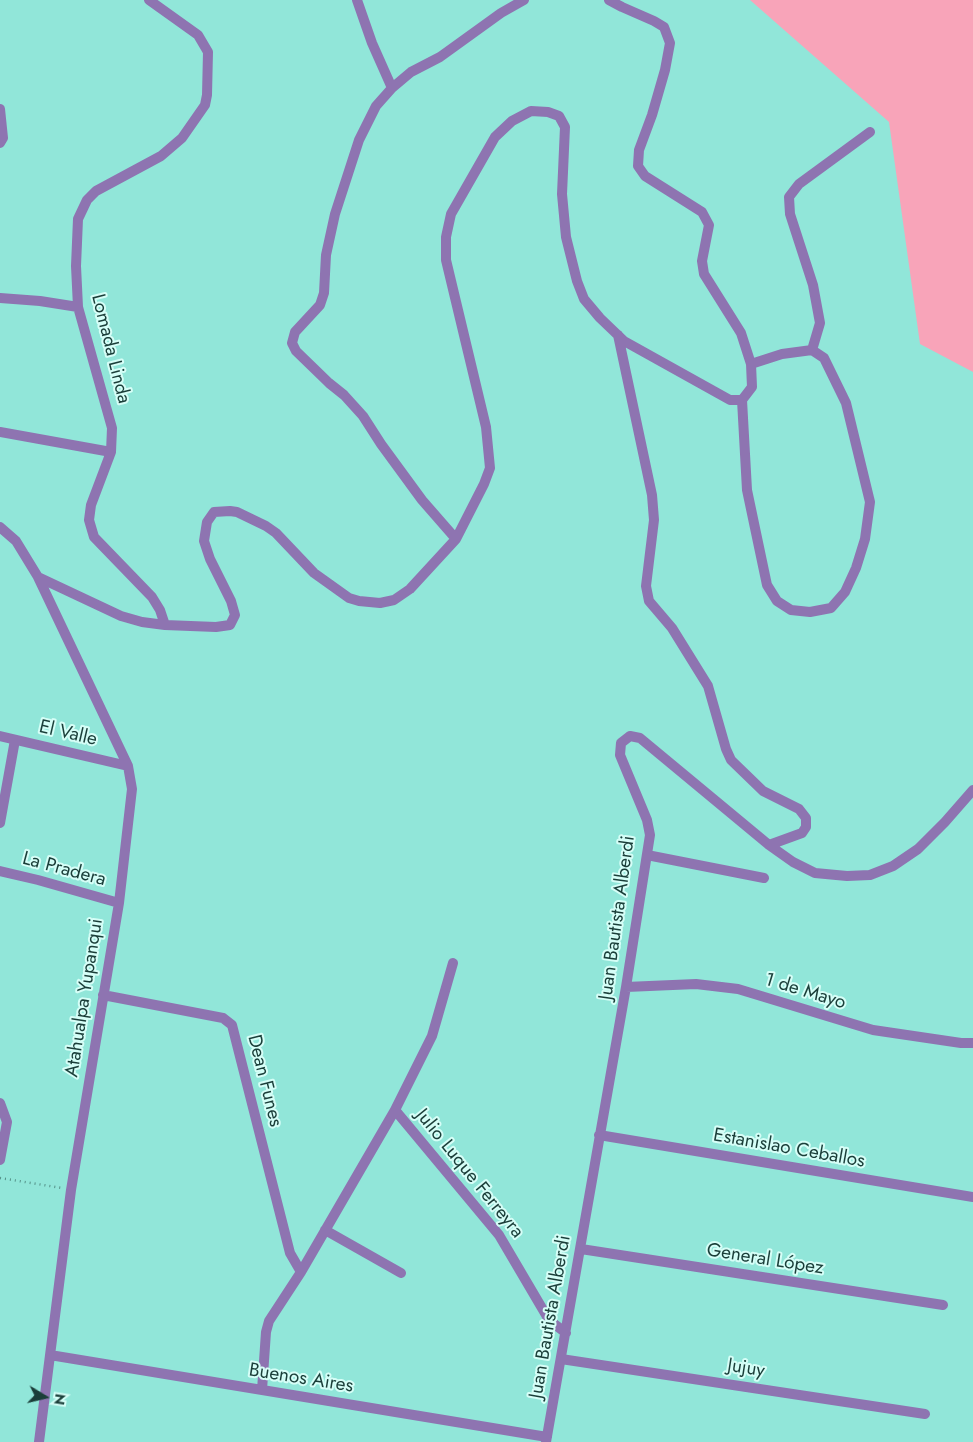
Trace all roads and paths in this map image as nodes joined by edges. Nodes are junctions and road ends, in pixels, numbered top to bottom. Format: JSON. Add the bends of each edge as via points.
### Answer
{"nodes":[{"id":1,"x":149,"y":0,"type":"edge"},
{"id":2,"x":357,"y":0,"type":"edge"},
{"id":3,"x":524,"y":0,"type":"edge"},
{"id":4,"x":609,"y":0,"type":"edge"},
{"id":5,"x":392,"y":88,"type":"junction"},
{"id":6,"x":0,"y":109,"type":"edge"},
{"id":7,"x":870,"y":132,"type":"dead end"},
{"id":8,"x":0,"y":143,"type":"edge"},
{"id":9,"x":0,"y":298,"type":"edge"},
{"id":10,"x":78,"y":307,"type":"junction"},
{"id":11,"x":618,"y":335,"type":"junction"},
{"id":12,"x":812,"y":350,"type":"junction"},
{"id":13,"x":751,"y":364,"type":"junction"},
{"id":14,"x":742,"y":400,"type":"junction"},
{"id":15,"x":0,"y":432,"type":"edge"},
{"id":16,"x":111,"y":452,"type":"junction"},
{"id":17,"x":0,"y":526,"type":"edge"},
{"id":18,"x":456,"y":539,"type":"junction"},
{"id":19,"x":38,"y":577,"type":"junction"},
{"id":20,"x":166,"y":625,"type":"junction"},
{"id":21,"x":0,"y":736,"type":"edge"},
{"id":22,"x":15,"y":740,"type":"junction"},
{"id":23,"x":128,"y":766,"type":"junction"},
{"id":24,"x":973,"y":790,"type":"edge"},
{"id":25,"x":0,"y":823,"type":"edge"},
{"id":26,"x":769,"y":845,"type":"junction"},
{"id":27,"x":647,"y":855,"type":"junction"},
{"id":28,"x":0,"y":871,"type":"edge"},
{"id":29,"x":764,"y":878,"type":"dead end"},
{"id":30,"x":118,"y":903,"type":"junction"},
{"id":31,"x":453,"y":963,"type":"dead end"},
{"id":32,"x":626,"y":987,"type":"junction"},
{"id":33,"x":103,"y":994,"type":"junction"},
{"id":34,"x":973,"y":1043,"type":"edge"},
{"id":35,"x":0,"y":1103,"type":"edge"},
{"id":36,"x":395,"y":1110,"type":"junction"},
{"id":37,"x":599,"y":1135,"type":"junction"},
{"id":38,"x":0,"y":1160,"type":"edge"},
{"id":39,"x":0,"y":1178,"type":"edge"},
{"id":40,"x":71,"y":1190,"type":"junction"},
{"id":41,"x":973,"y":1197,"type":"edge"},
{"id":42,"x":325,"y":1230,"type":"junction"},
{"id":43,"x":581,"y":1249,"type":"junction"},
{"id":44,"x":301,"y":1272,"type":"junction"},
{"id":45,"x":401,"y":1273,"type":"dead end"},
{"id":46,"x":943,"y":1305,"type":"dead end"},
{"id":47,"x":566,"y":1333,"type":"junction"},
{"id":48,"x":50,"y":1355,"type":"junction"},
{"id":49,"x":561,"y":1358,"type":"junction"},
{"id":50,"x":262,"y":1390,"type":"junction"},
{"id":51,"x":925,"y":1414,"type":"dead end"},
{"id":52,"x":547,"y":1440,"type":"edge"},
{"id":53,"x":39,"y":1442,"type":"edge"}],
"edges":[{"from":1,"to":10,"type":"street","name":"Lomada Linda","via":[[198,35],[208,52],[205,105],[182,138],[161,156],[96,191],[87,200],[78,219]]},
{"from":2,"to":5,"type":"street"},
{"from":3,"to":5,"type":"street","via":[[440,57],[411,72]]},
{"from":4,"to":13,"type":"street","via":[[664,27],[670,43],[665,70],[639,150],[638,166],[645,176],[702,212],[708,225],[702,261],[704,274],[741,333]]},
{"from":5,"to":18,"type":"street","via":[[376,106],[359,140],[335,214],[320,304],[294,332],[292,343],[296,351],[363,416],[422,500]]},
{"from":6,"to":8,"type":"street","via":[[3,138]]},
{"from":7,"to":12,"type":"street","via":[[800,184],[789,197],[790,214],[814,285],[820,323]]},
{"from":9,"to":10,"type":"street","via":[[40,300]]},
{"from":10,"to":16,"type":"street","name":"Lomada Linda","via":[[112,428]]},
{"from":11,"to":14,"type":"street","via":[[730,400]]},
{"from":11,"to":18,"type":"street","via":[[584,299],[576,281],[566,238],[562,194],[565,127],[559,116],[531,111],[512,121],[495,138],[451,214],[446,238],[446,260],[486,426],[490,468]]},
{"from":11,"to":26,"type":"street","via":[[652,495],[654,520],[646,586],[649,601],[672,628],[708,686],[731,760],[763,791],[799,809],[806,818],[802,833]]},
{"from":12,"to":13,"type":"street","via":[[782,354]]},
{"from":12,"to":14,"type":"street","via":[[824,358],[846,404],[870,502],[865,539],[856,568],[845,592],[831,608],[810,612],[791,610],[777,601],[767,585],[747,490]]},
{"from":13,"to":14,"type":"street","via":[[752,387]]},
{"from":15,"to":16,"type":"street"},
{"from":16,"to":20,"type":"street","name":"Lomada Linda","via":[[91,505],[89,520],[94,536],[152,597]]},
{"from":17,"to":19,"type":"street","name":"Atahualpa Yupanqui","via":[[16,541]]},
{"from":18,"to":20,"type":"street","via":[[410,589],[394,600],[380,603],[359,601],[349,598],[314,573],[266,526],[237,512],[214,512],[207,522],[204,542],[232,601],[235,615],[230,625]]},
{"from":19,"to":20,"type":"street","via":[[121,616]]},
{"from":19,"to":23,"type":"street","name":"Atahualpa Yupanqui"},
{"from":21,"to":22,"type":"street","name":"El Valle"},
{"from":22,"to":23,"type":"street","name":"El Valle"},
{"from":22,"to":25,"type":"street"},
{"from":23,"to":30,"type":"street","name":"Atahualpa Yupanqui","via":[[132,789]]},
{"from":24,"to":26,"type":"street","name":"Juan Bautista Alberdi","via":[[918,848],[893,866],[870,875],[815,873]]},
{"from":26,"to":27,"type":"street","name":"Juan Bautista Alberdi","via":[[657,751],[640,738],[630,736],[621,743],[620,755],[647,820],[650,835]]},
{"from":27,"to":29,"type":"street"},
{"from":27,"to":32,"type":"street","name":"Juan Bautista Alberdi"},
{"from":28,"to":30,"type":"street","name":"La Pradera"},
{"from":30,"to":33,"type":"street","name":"Atahualpa Yupanqui"},
{"from":31,"to":36,"type":"street","via":[[432,1036]]},
{"from":32,"to":34,"type":"street","name":"1 de Mayo","via":[[696,984],[738,989],[873,1030]]},
{"from":32,"to":37,"type":"street","name":"Juan Bautista Alberdi"},
{"from":33,"to":40,"type":"street","name":"Atahualpa Yupanqui"},
{"from":33,"to":44,"type":"street","name":"Dean Funes","via":[[223,1018],[232,1025],[290,1253]]},
{"from":35,"to":38,"type":"street","via":[[7,1122]]},
{"from":36,"to":42,"type":"street"},
{"from":36,"to":47,"type":"street","name":"Julio Luque Ferreyra","via":[[499,1235],[549,1320]]},
{"from":37,"to":41,"type":"street","name":"Estanislao Ceballos"},
{"from":37,"to":43,"type":"street","name":"Juan Bautista Alberdi"},
{"from":39,"to":40,"type":"path"},
{"from":40,"to":48,"type":"street","name":"Atahualpa Yupanqui"},
{"from":42,"to":44,"type":"street"},
{"from":42,"to":45,"type":"street"},
{"from":43,"to":46,"type":"street","name":"General López"},
{"from":43,"to":47,"type":"street","name":"Juan Bautista Alberdi"},
{"from":44,"to":50,"type":"street","via":[[269,1321]]},
{"from":47,"to":49,"type":"street","name":"Juan Bautista Alberdi"},
{"from":48,"to":50,"type":"street","name":"Buenos Aires"},
{"from":48,"to":53,"type":"street","name":"Atahualpa Yupanqui"},
{"from":49,"to":51,"type":"street","name":"Jujuy"},
{"from":49,"to":52,"type":"street","name":"Juan Bautista Alberdi"},
{"from":50,"to":52,"type":"street","name":"Buenos Aires"}]}
